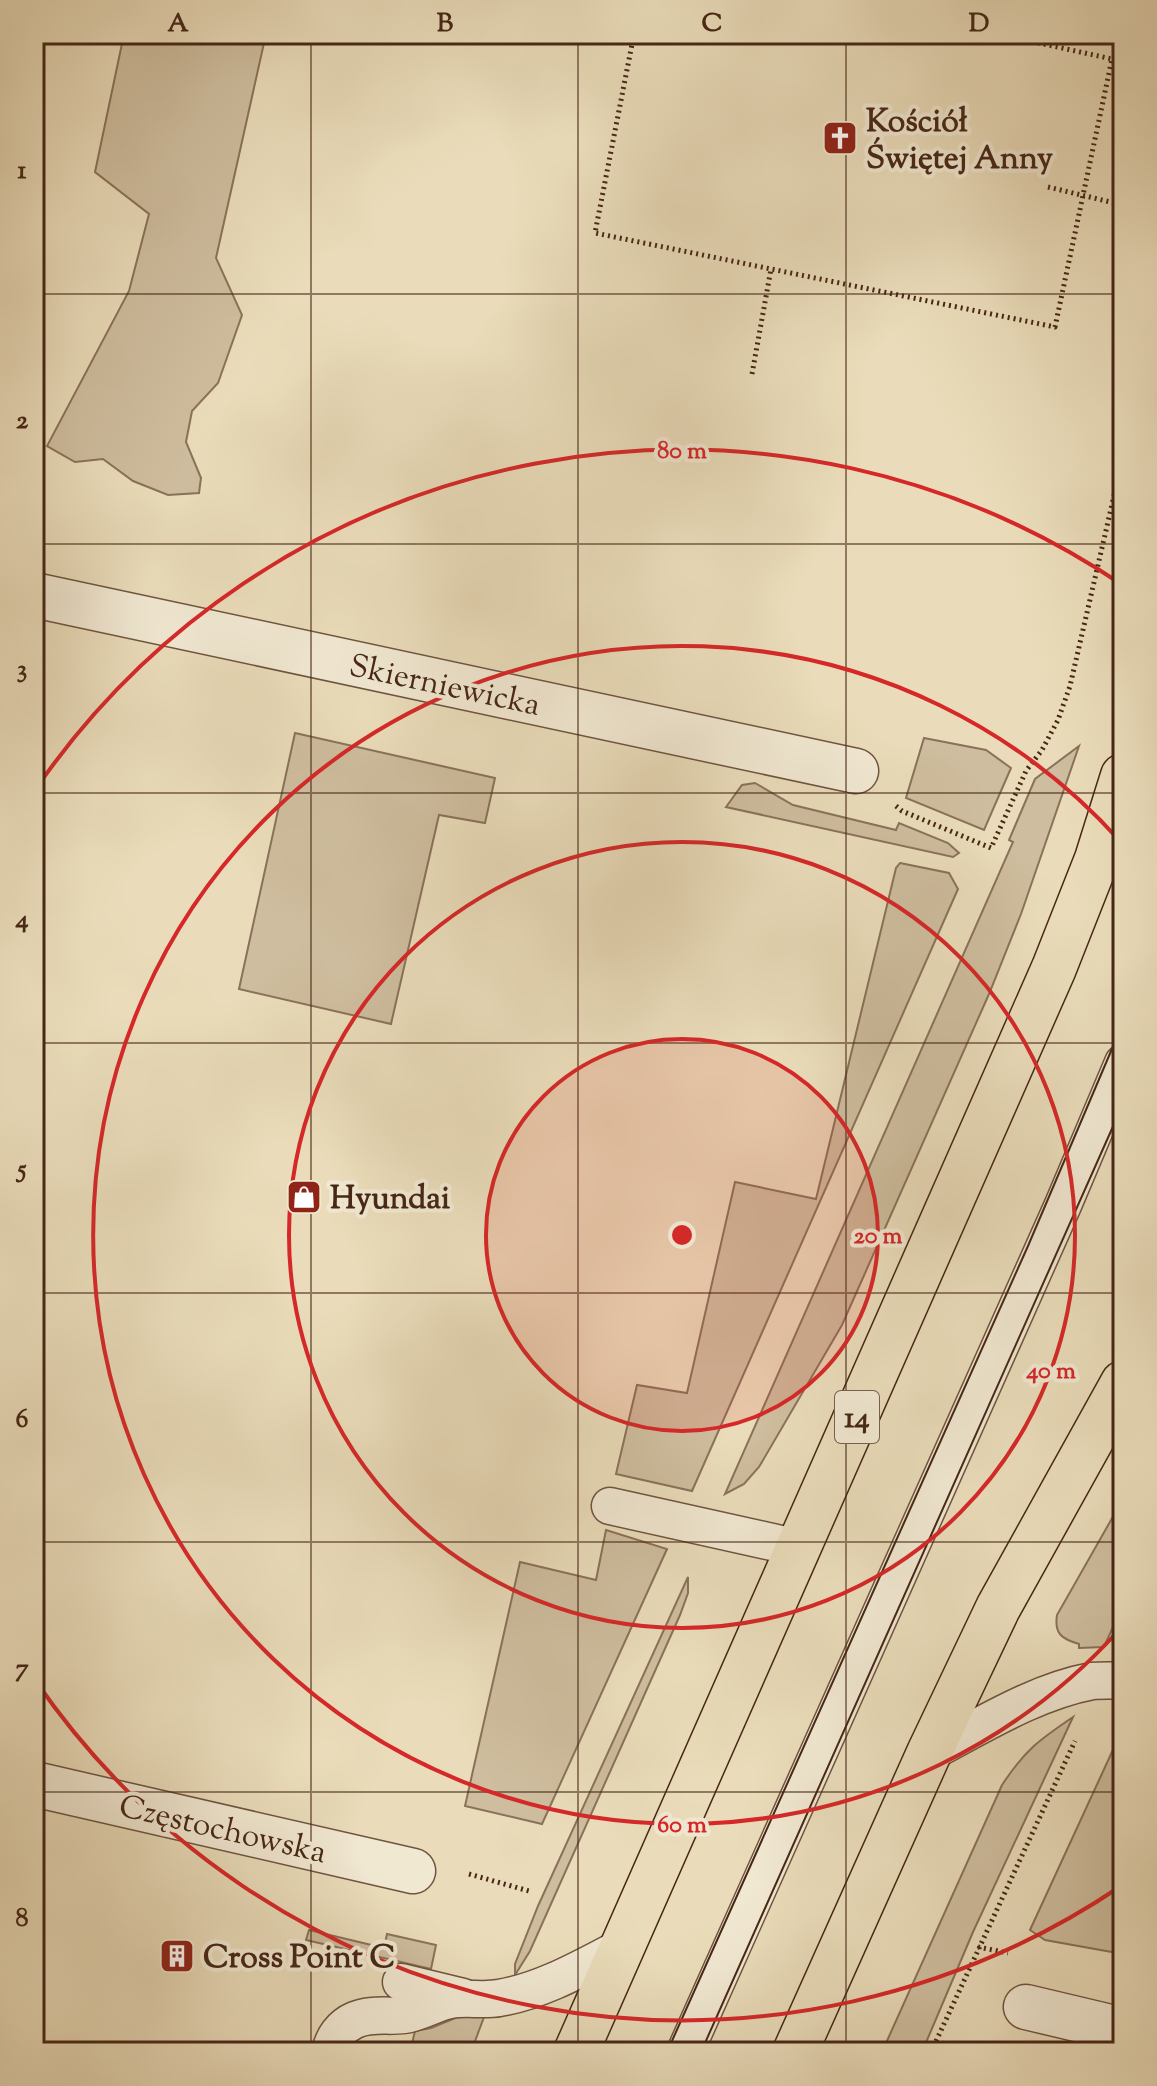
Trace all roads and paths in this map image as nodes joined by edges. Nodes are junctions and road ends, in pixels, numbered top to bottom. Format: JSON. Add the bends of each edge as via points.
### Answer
{"nodes":[{"id":1,"x":634,"y":34,"type":"edge"},
{"id":2,"x":998,"y":34,"type":"edge"},
{"id":3,"x":1048,"y":187,"type":"dead end"},
{"id":4,"x":1083,"y":195,"type":"junction"},
{"id":5,"x":1123,"y":205,"type":"edge"},
{"id":6,"x":771,"y":269,"type":"junction"},
{"id":7,"x":752,"y":374,"type":"dead end"},
{"id":8,"x":1123,"y":457,"type":"edge"},
{"id":9,"x":34,"y":595,"type":"edge"},
{"id":10,"x":856,"y":771,"type":"joint"},
{"id":11,"x":1123,"y":776,"type":"edge"},
{"id":12,"x":1123,"y":1063,"type":"edge"},
{"id":13,"x":1123,"y":1383,"type":"edge"},
{"id":14,"x":610,"y":1506,"type":"dead end"},
{"id":15,"x":799,"y":1548,"type":"junction"},
{"id":16,"x":1123,"y":1680,"type":"edge"},
{"id":17,"x":1076,"y":1740,"type":"dead end"},
{"id":18,"x":929,"y":1753,"type":"junction"},
{"id":19,"x":36,"y":1792,"type":"edge"},
{"id":20,"x":413,"y":1871,"type":"dead end"},
{"id":21,"x":624,"y":1946,"type":"junction"},
{"id":22,"x":826,"y":1980,"type":"junction"},
{"id":23,"x":401,"y":1982,"type":"dead end"},
{"id":24,"x":468,"y":1998,"type":"junction"},
{"id":25,"x":1026,"y":2007,"type":"dead end"},
{"id":26,"x":1123,"y":2030,"type":"edge"},
{"id":27,"x":936,"y":2042,"type":"junction"},
{"id":28,"x":330,"y":2052,"type":"edge"},
{"id":29,"x":576,"y":2052,"type":"edge"},
{"id":30,"x":685,"y":2052,"type":"edge"},
{"id":31,"x":778,"y":2052,"type":"edge"},
{"id":32,"x":795,"y":2052,"type":"edge"},
{"id":33,"x":931,"y":2052,"type":"edge"},
{"id":34,"x":989,"y":2052,"type":"edge"}],
"edges":[{"from":1,"to":6,"type":"path","via":[[595,233]]},
{"from":2,"to":4,"type":"path","via":[[1112,59]]},
{"from":3,"to":4,"type":"path"},
{"from":4,"to":5,"type":"path"},
{"from":4,"to":6,"type":"path","via":[[1055,327]]},
{"from":6,"to":7,"type":"path"},
{"from":8,"to":10,"type":"path","via":[[1070,686],[1058,720],[1026,771],[991,848],[902,811]]},
{"from":9,"to":10,"type":"street","name":"Skierniewicka"},
{"from":11,"to":15,"type":"main road","number":"14","via":[[1054,968]]},
{"from":12,"to":30,"type":"lane"},
{"from":13,"to":18,"type":"main road","via":[[998,1608]]},
{"from":14,"to":15,"type":"lane"},
{"from":15,"to":21,"type":"main road","number":"14"},
{"from":16,"to":18,"type":"lane","via":[[1060,1690]]},
{"from":17,"to":27,"type":"path"},
{"from":18,"to":22,"type":"main road"},
{"from":19,"to":20,"type":"street","name":"Częstochowska"},
{"from":21,"to":24,"type":"lane","via":[[525,1991]]},
{"from":21,"to":29,"type":"main road","number":"14"},
{"from":22,"to":31,"type":"lane"},
{"from":22,"to":32,"type":"main road"},
{"from":23,"to":24,"type":"lane"},
{"from":24,"to":28,"type":"lane","via":[[403,2015],[355,2020],[332,2041]]},
{"from":25,"to":26,"type":"street"},
{"from":27,"to":33,"type":"path"},
{"from":27,"to":34,"type":"path"}]}
